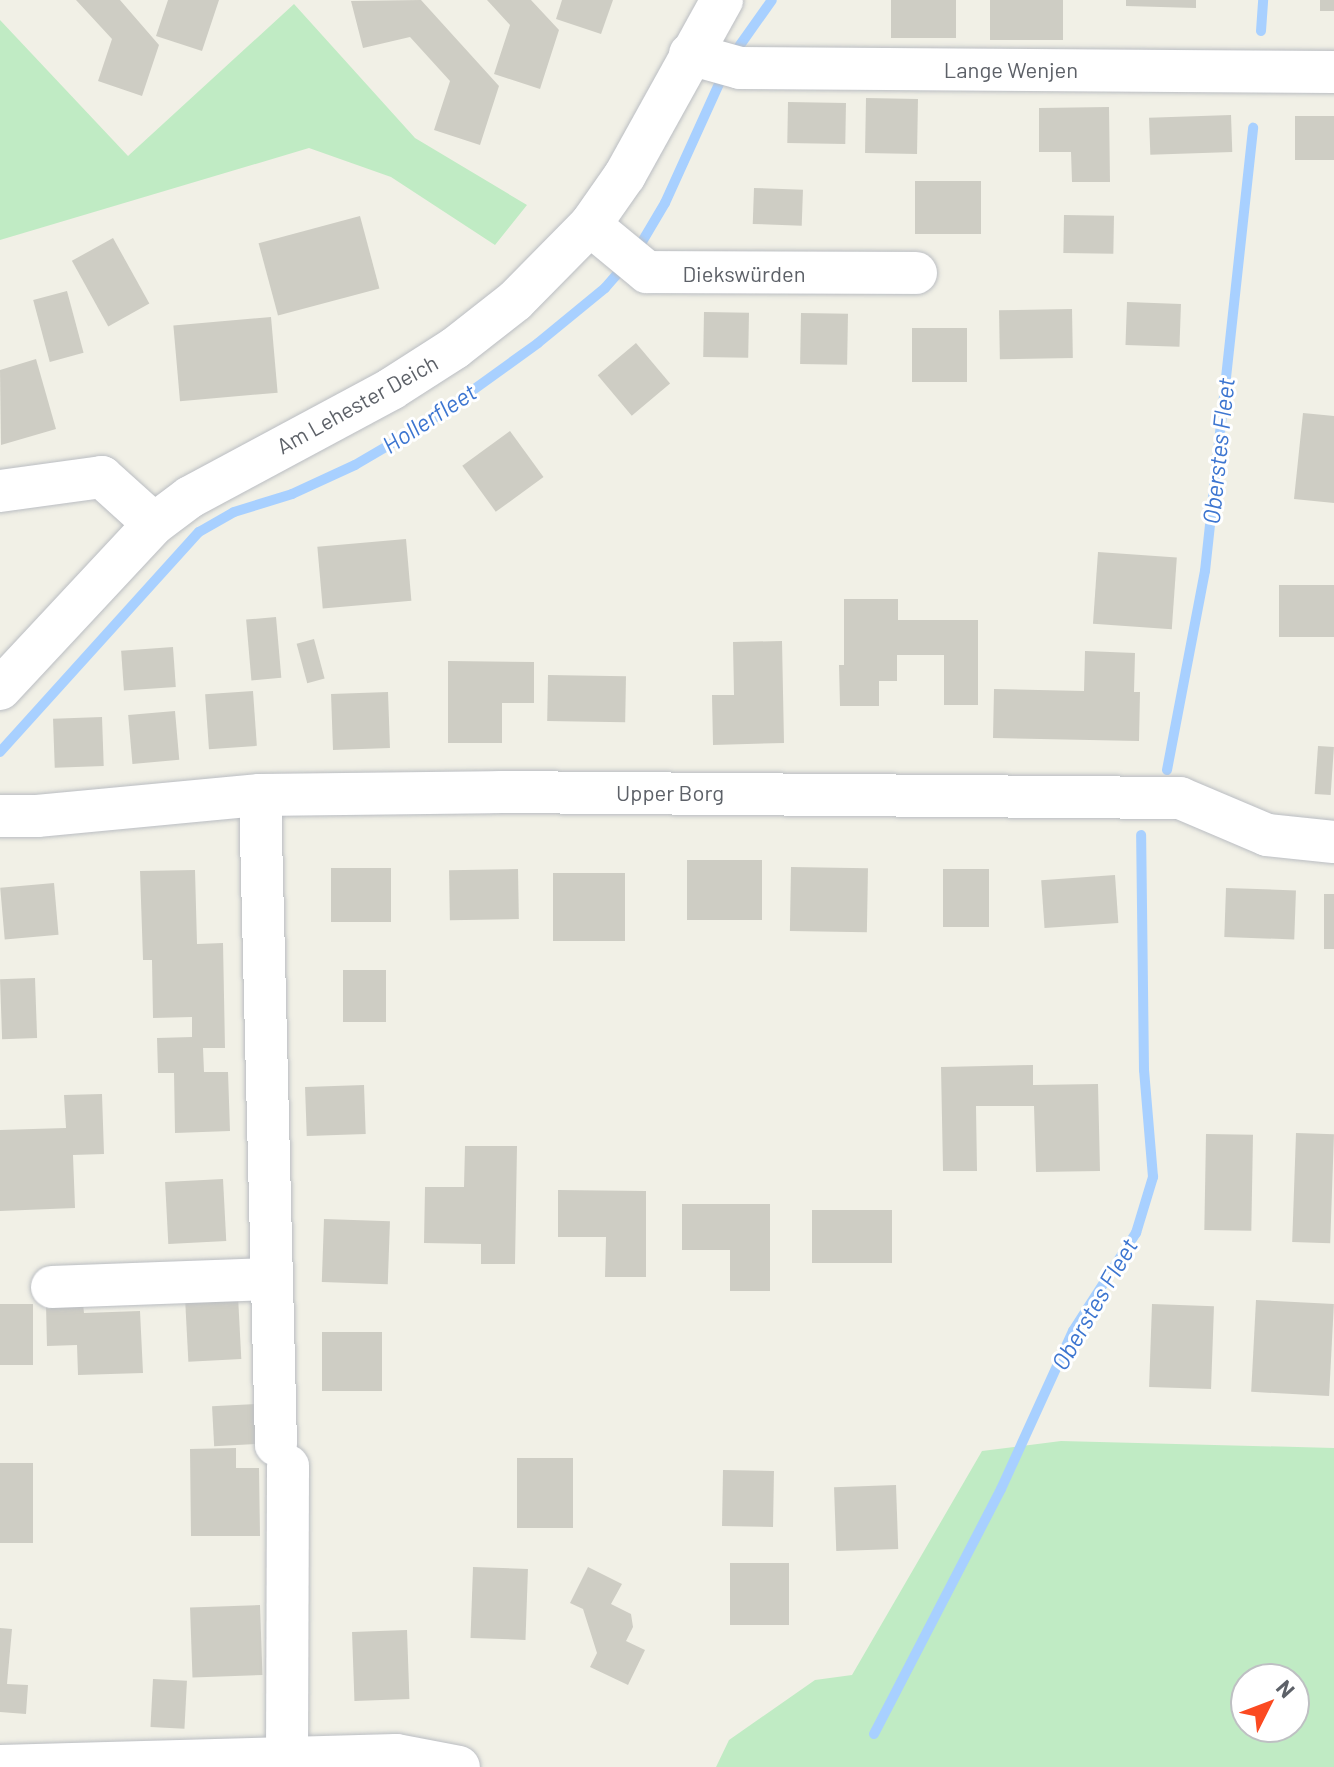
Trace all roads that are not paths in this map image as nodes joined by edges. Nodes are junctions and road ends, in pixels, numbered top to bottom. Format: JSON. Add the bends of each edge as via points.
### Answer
{"nodes":[{"id":1,"x":722,"y":0,"type":"edge"},
{"id":2,"x":716,"y":61,"type":"junction"},
{"id":3,"x":1334,"y":72,"type":"edge"},
{"id":4,"x":590,"y":225,"type":"junction"},
{"id":5,"x":916,"y":273,"type":"dead end"},
{"id":6,"x":0,"y":491,"type":"edge"},
{"id":7,"x":154,"y":524,"type":"junction"},
{"id":8,"x":0,"y":689,"type":"edge"},
{"id":9,"x":260,"y":795,"type":"junction"},
{"id":10,"x":0,"y":816,"type":"edge"},
{"id":11,"x":1334,"y":842,"type":"edge"},
{"id":12,"x":269,"y":1279,"type":"junction"},
{"id":13,"x":52,"y":1287,"type":"dead end"},
{"id":14,"x":287,"y":1756,"type":"junction"},
{"id":15,"x":396,"y":1761,"type":"edge"},
{"id":16,"x":0,"y":1766,"type":"edge"},
{"id":17,"x":459,"y":1767,"type":"edge"}],
"edges":[{"from":1,"to":2,"type":"street","name":"Am Lehester Deich"},
{"from":2,"to":3,"type":"street","name":"Lange Wenjen"},
{"from":2,"to":4,"type":"street","name":"Am Lehester Deich"},
{"from":4,"to":5,"type":"street","name":"Diekswürden","via":[[647,272]]},
{"from":4,"to":7,"type":"street","name":"Am Lehester Deich","via":[[515,301],[455,348],[391,389],[190,497]]},
{"from":6,"to":7,"type":"street","via":[[102,477]]},
{"from":7,"to":8,"type":"street","name":"Am Lehester Deich"},
{"from":9,"to":10,"type":"street","name":"Upper Borg"},
{"from":9,"to":11,"type":"street","name":"Upper Borg","via":[[1180,798],[1267,835]]},
{"from":9,"to":12,"type":"street"},
{"from":12,"to":13,"type":"street"},
{"from":12,"to":14,"type":"street","via":[[282,1455]]},
{"from":14,"to":15,"type":"street"},
{"from":14,"to":16,"type":"street"},
{"from":15,"to":17,"type":"street"}]}
